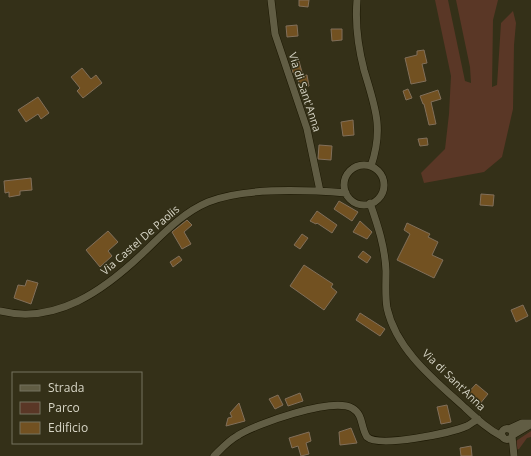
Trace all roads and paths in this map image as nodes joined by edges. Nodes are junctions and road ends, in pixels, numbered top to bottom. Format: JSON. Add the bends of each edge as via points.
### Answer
{"nodes":[{"id":1,"x":271,"y":0,"type":"edge"},
{"id":2,"x":357,"y":0,"type":"edge"},
{"id":3,"x":372,"y":166,"type":"junction"},
{"id":4,"x":320,"y":191,"type":"junction"},
{"id":5,"x":346,"y":193,"type":"junction"},
{"id":6,"x":370,"y":204,"type":"junction"},
{"id":7,"x":0,"y":311,"type":"edge"},
{"id":8,"x":478,"y":419,"type":"junction"},
{"id":9,"x":531,"y":424,"type":"edge"},
{"id":10,"x":507,"y":434,"type":"junction"},
{"id":11,"x":513,"y":455,"type":"edge"},
{"id":12,"x":214,"y":456,"type":"edge"}],
"edges":[{"from":1,"to":4,"type":"street","name":"Via di Sant'Anna","via":[[275,34],[307,129]]},
{"from":2,"to":3,"type":"street","via":[[357,38],[376,106],[379,127]]},
{"from":3,"to":5,"type":"street","via":[[358,166],[352,169],[345,180]]},
{"from":3,"to":6,"type":"street","via":[[381,174],[384,186],[380,197]]},
{"from":4,"to":5,"type":"street","name":"Via Castel De Paolis"},
{"from":4,"to":7,"type":"street","name":"Via Castel De Paolis","via":[[251,193],[210,201],[177,220],[126,268],[81,301],[64,308],[38,313],[18,314]]},
{"from":5,"to":6,"type":"street","via":[[354,201]]},
{"from":6,"to":8,"type":"street","name":"Via di Sant'Anna","via":[[382,240],[387,308],[395,330],[418,362]]},
{"from":8,"to":10,"type":"street","name":"Via di Sant'Anna","via":[[493,432]]},
{"from":8,"to":12,"type":"street","via":[[468,426],[427,437],[378,441],[367,437],[361,417],[352,408],[330,406],[288,415],[237,436]]},
{"from":9,"to":10,"type":"street"},
{"from":10,"to":11,"type":"street"}]}
